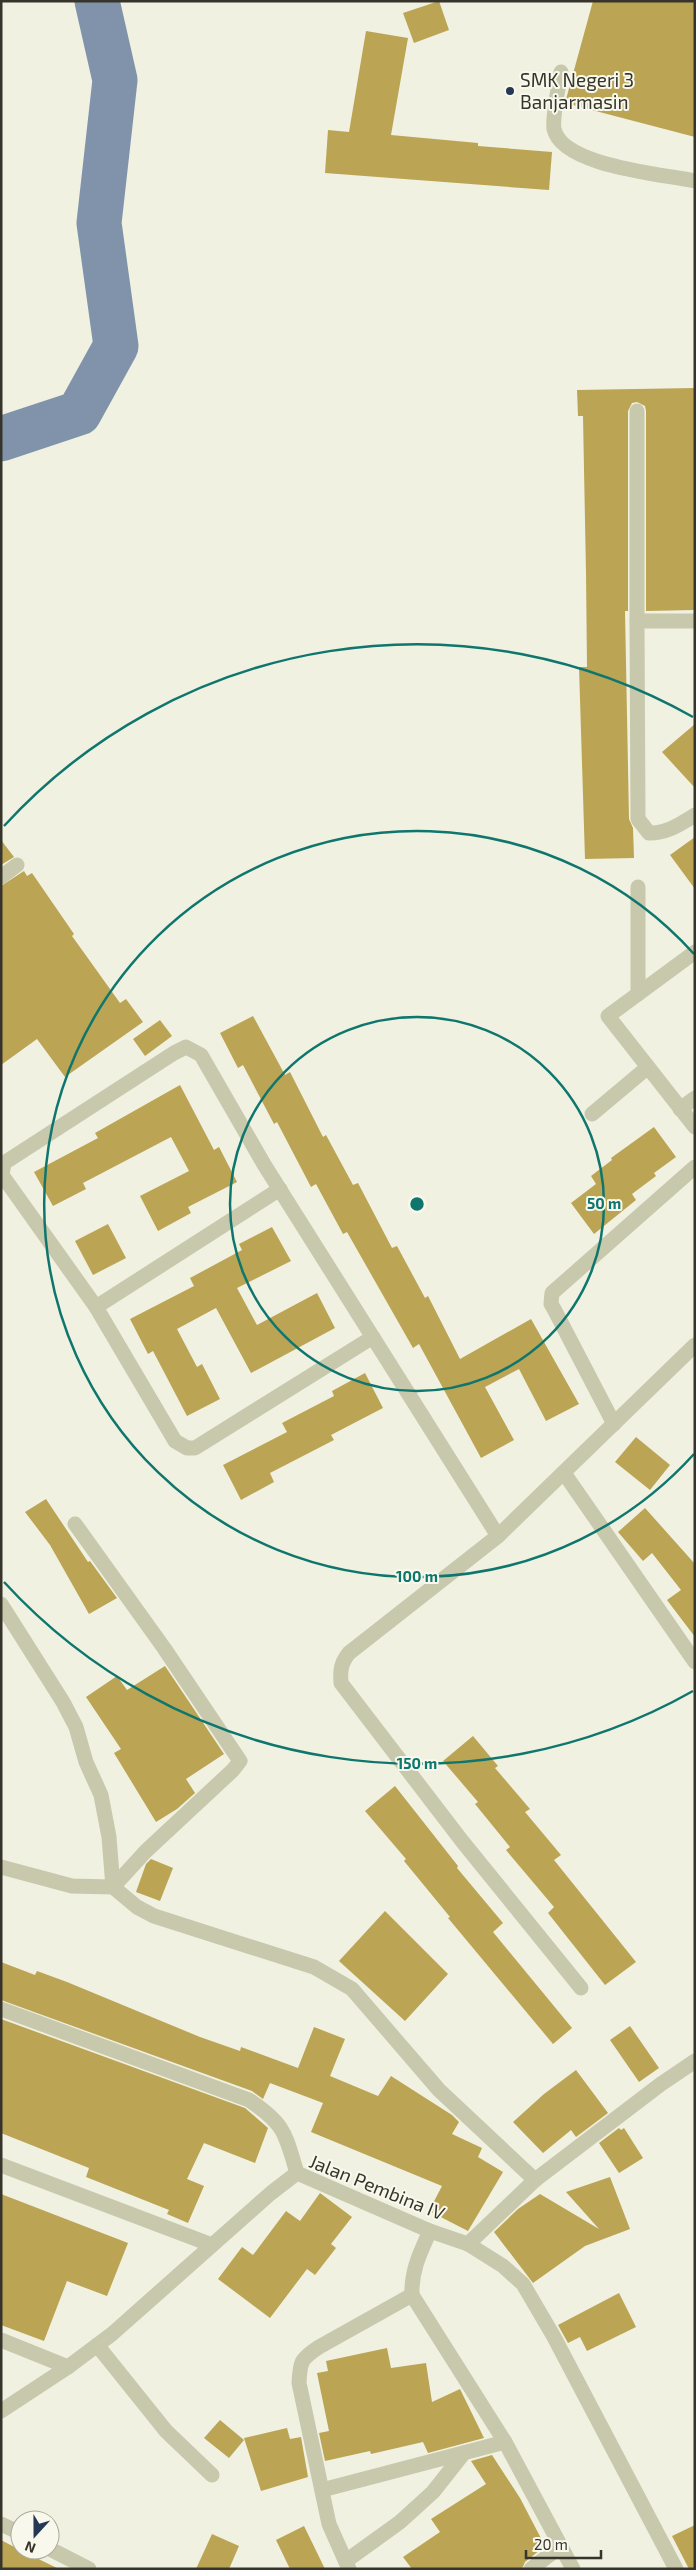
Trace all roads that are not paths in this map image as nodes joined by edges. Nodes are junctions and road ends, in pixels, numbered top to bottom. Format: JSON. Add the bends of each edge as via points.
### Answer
{"nodes":[{"id":1,"x":560,"y":72,"type":"dead end"},
{"id":2,"x":695,"y":181,"type":"edge"},
{"id":3,"x":636,"y":410,"type":"dead end"},
{"id":4,"x":637,"y":621,"type":"junction"},
{"id":5,"x":695,"y":621,"type":"edge"},
{"id":6,"x":695,"y":815,"type":"edge"},
{"id":7,"x":17,"y":865,"type":"dead end"},
{"id":8,"x":1,"y":876,"type":"edge"},
{"id":9,"x":638,"y":887,"type":"dead end"},
{"id":10,"x":695,"y":952,"type":"edge"},
{"id":11,"x":638,"y":994,"type":"junction"},
{"id":12,"x":648,"y":1067,"type":"junction"},
{"id":13,"x":695,"y":1098,"type":"edge"},
{"id":14,"x":680,"y":1109,"type":"junction"},
{"id":15,"x":592,"y":1114,"type":"dead end"},
{"id":16,"x":695,"y":1128,"type":"edge"},
{"id":17,"x":2,"y":1162,"type":"edge"},
{"id":18,"x":695,"y":1167,"type":"edge"},
{"id":19,"x":280,"y":1189,"type":"junction"},
{"id":20,"x":96,"y":1307,"type":"junction"},
{"id":21,"x":373,"y":1337,"type":"junction"},
{"id":22,"x":695,"y":1346,"type":"edge"},
{"id":23,"x":614,"y":1424,"type":"junction"},
{"id":24,"x":564,"y":1473,"type":"junction"},
{"id":25,"x":75,"y":1524,"type":"dead end"},
{"id":26,"x":498,"y":1536,"type":"junction"},
{"id":27,"x":1,"y":1604,"type":"edge"},
{"id":28,"x":695,"y":1662,"type":"edge"},
{"id":29,"x":1,"y":1867,"type":"edge"},
{"id":30,"x":112,"y":1887,"type":"junction"},
{"id":31,"x":581,"y":1988,"type":"dead end"},
{"id":32,"x":1,"y":2009,"type":"edge"},
{"id":33,"x":695,"y":2061,"type":"edge"},
{"id":34,"x":1,"y":2164,"type":"edge"},
{"id":35,"x":298,"y":2173,"type":"junction"},
{"id":36,"x":535,"y":2180,"type":"junction"},
{"id":37,"x":430,"y":2231,"type":"junction"},
{"id":38,"x":468,"y":2244,"type":"junction"},
{"id":39,"x":212,"y":2246,"type":"junction"},
{"id":40,"x":412,"y":2295,"type":"junction"},
{"id":41,"x":1,"y":2340,"type":"edge"},
{"id":42,"x":97,"y":2345,"type":"junction"},
{"id":43,"x":68,"y":2367,"type":"junction"},
{"id":44,"x":1,"y":2410,"type":"edge"},
{"id":45,"x":505,"y":2442,"type":"junction"},
{"id":46,"x":464,"y":2454,"type":"junction"},
{"id":47,"x":212,"y":2475,"type":"dead end"},
{"id":48,"x":322,"y":2490,"type":"junction"},
{"id":49,"x":561,"y":2546,"type":"junction"},
{"id":50,"x":60,"y":2554,"type":"edge"},
{"id":51,"x":348,"y":2565,"type":"edge"},
{"id":52,"x":89,"y":2569,"type":"edge"},
{"id":53,"x":531,"y":2569,"type":"edge"},
{"id":54,"x":573,"y":2569,"type":"edge"},
{"id":55,"x":676,"y":2569,"type":"edge"}],
"edges":[{"from":1,"to":2,"type":"street","via":[[554,128],[566,148],[588,160]]},
{"from":3,"to":4,"type":"street"},
{"from":4,"to":5,"type":"street"},
{"from":4,"to":6,"type":"street","via":[[638,819],[649,832],[660,833]]},
{"from":7,"to":8,"type":"street"},
{"from":9,"to":11,"type":"street"},
{"from":10,"to":11,"type":"street"},
{"from":11,"to":12,"type":"street","via":[[608,1016]]},
{"from":12,"to":14,"type":"street"},
{"from":12,"to":15,"type":"street"},
{"from":13,"to":14,"type":"street"},
{"from":14,"to":16,"type":"street"},
{"from":17,"to":19,"type":"street","via":[[186,1047],[201,1055],[208,1064]]},
{"from":17,"to":20,"type":"street","via":[[2,1175]]},
{"from":18,"to":23,"type":"street","via":[[552,1292],[551,1304]]},
{"from":19,"to":20,"type":"street"},
{"from":19,"to":21,"type":"street"},
{"from":20,"to":21,"type":"street","via":[[174,1441],[187,1448],[195,1448]]},
{"from":21,"to":26,"type":"street"},
{"from":22,"to":23,"type":"street"},
{"from":23,"to":24,"type":"street"},
{"from":24,"to":26,"type":"street"},
{"from":24,"to":28,"type":"street"},
{"from":25,"to":30,"type":"street","via":[[240,1761]]},
{"from":26,"to":31,"type":"street","via":[[349,1653],[340,1670],[341,1683],[462,1841]]},
{"from":27,"to":30,"type":"street","via":[[76,1727],[100,1795],[109,1837]]},
{"from":29,"to":30,"type":"street","via":[[72,1886]]},
{"from":30,"to":36,"type":"street","via":[[154,1916],[314,1967],[352,1989],[439,2090]]},
{"from":32,"to":35,"type":"street","via":[[250,2100],[281,2126]]},
{"from":33,"to":36,"type":"street"},
{"from":34,"to":39,"type":"street"},
{"from":35,"to":37,"type":"street","name":"Jalan Pembina IV"},
{"from":35,"to":39,"type":"street","name":"Jalan Pembina IV"},
{"from":36,"to":38,"type":"street"},
{"from":37,"to":38,"type":"street","name":"Jalan Pembina IV"},
{"from":37,"to":40,"type":"street","via":[[414,2265]]},
{"from":38,"to":55,"type":"street","name":"Jalan Pembina IV","via":[[523,2284]]},
{"from":39,"to":42,"type":"street","name":"Jalan Pembina IV"},
{"from":40,"to":45,"type":"street"},
{"from":40,"to":48,"type":"street","via":[[319,2347],[300,2364],[299,2382]]},
{"from":41,"to":43,"type":"street"},
{"from":42,"to":43,"type":"street","name":"Jalan Pembina IV"},
{"from":42,"to":47,"type":"street","via":[[166,2431]]},
{"from":43,"to":44,"type":"street","name":"Jalan Pembina IV"},
{"from":45,"to":46,"type":"street"},
{"from":45,"to":49,"type":"street"},
{"from":46,"to":48,"type":"street"},
{"from":46,"to":51,"type":"street","via":[[432,2492]]},
{"from":48,"to":51,"type":"street","via":[[329,2524]]},
{"from":49,"to":53,"type":"street"},
{"from":49,"to":54,"type":"street"},
{"from":50,"to":52,"type":"street"}]}
